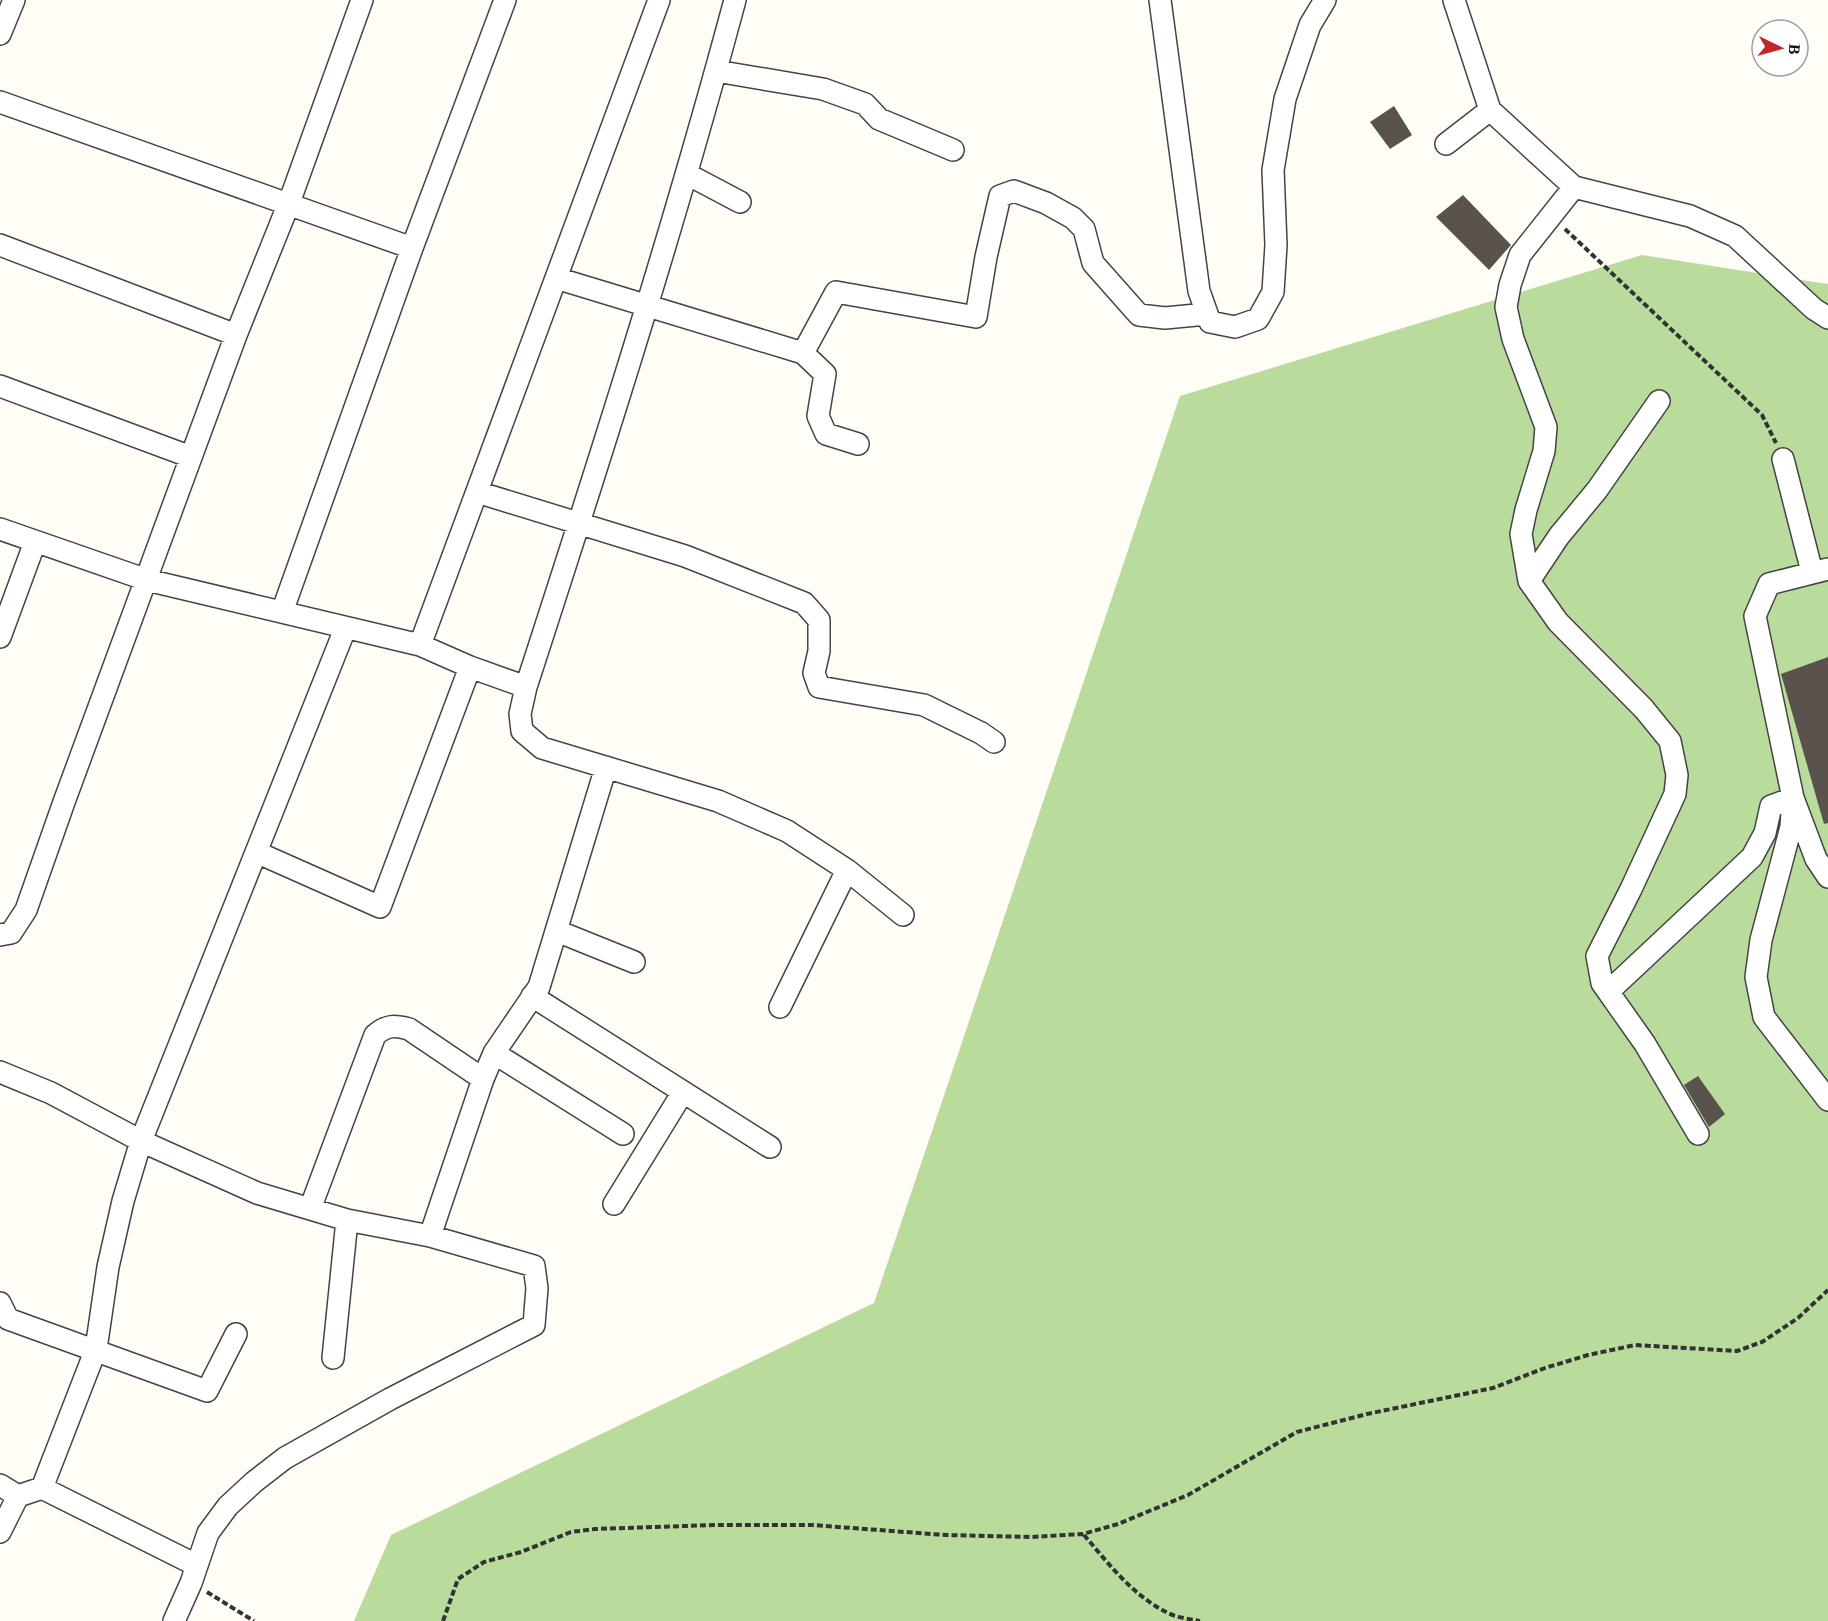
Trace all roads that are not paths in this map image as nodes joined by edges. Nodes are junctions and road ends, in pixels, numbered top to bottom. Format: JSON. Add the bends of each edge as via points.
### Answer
{"nodes":[{"id":1,"x":14,"y":0,"type":"edge"},
{"id":2,"x":362,"y":0,"type":"edge"},
{"id":3,"x":505,"y":0,"type":"edge"},
{"id":4,"x":659,"y":0,"type":"edge"},
{"id":5,"x":735,"y":0,"type":"edge"},
{"id":6,"x":1160,"y":0,"type":"edge"},
{"id":7,"x":1325,"y":0,"type":"edge"},
{"id":8,"x":1454,"y":0,"type":"edge"},
{"id":9,"x":0,"y":34,"type":"edge"},
{"id":10,"x":716,"y":71,"type":"junction"},
{"id":11,"x":0,"y":102,"type":"edge"},
{"id":12,"x":1490,"y":110,"type":"junction"},
{"id":13,"x":1446,"y":144,"type":"dead end"},
{"id":14,"x":953,"y":150,"type":"dead end"},
{"id":15,"x":687,"y":174,"type":"junction"},
{"id":16,"x":1574,"y":187,"type":"junction"},
{"id":17,"x":740,"y":202,"type":"dead end"},
{"id":18,"x":290,"y":203,"type":"junction"},
{"id":19,"x":0,"y":245,"type":"edge"},
{"id":20,"x":412,"y":248,"type":"junction"},
{"id":21,"x":556,"y":278,"type":"junction"},
{"id":22,"x":648,"y":305,"type":"junction"},
{"id":23,"x":1207,"y":314,"type":"junction"},
{"id":24,"x":1828,"y":318,"type":"edge"},
{"id":25,"x":236,"y":335,"type":"junction"},
{"id":26,"x":803,"y":353,"type":"junction"},
{"id":27,"x":0,"y":386,"type":"edge"},
{"id":28,"x":1659,"y":401,"type":"dead end"},
{"id":29,"x":858,"y":444,"type":"dead end"},
{"id":30,"x":191,"y":457,"type":"junction"},
{"id":31,"x":1784,"y":459,"type":"road end"},
{"id":32,"x":477,"y":492,"type":"junction"},
{"id":33,"x":579,"y":524,"type":"junction"},
{"id":34,"x":0,"y":529,"type":"edge"},
{"id":35,"x":35,"y":542,"type":"junction"},
{"id":36,"x":1820,"y":571,"type":"edge"},
{"id":37,"x":147,"y":580,"type":"junction"},
{"id":38,"x":1529,"y":581,"type":"junction"},
{"id":39,"x":282,"y":612,"type":"junction"},
{"id":40,"x":345,"y":628,"type":"junction"},
{"id":41,"x":0,"y":637,"type":"edge"},
{"id":42,"x":420,"y":645,"type":"junction"},
{"id":43,"x":470,"y":668,"type":"junction"},
{"id":44,"x":526,"y":687,"type":"junction"},
{"id":45,"x":994,"y":742,"type":"dead end"},
{"id":46,"x":606,"y":767,"type":"junction"},
{"id":47,"x":1793,"y":798,"type":"junction"},
{"id":48,"x":256,"y":852,"type":"junction"},
{"id":49,"x":847,"y":870,"type":"junction"},
{"id":50,"x":1828,"y":877,"type":"edge"},
{"id":51,"x":903,"y":915,"type":"dead end"},
{"id":52,"x":557,"y":931,"type":"junction"},
{"id":53,"x":0,"y":935,"type":"edge"},
{"id":54,"x":634,"y":962,"type":"dead end"},
{"id":55,"x":1609,"y":991,"type":"junction"},
{"id":56,"x":532,"y":996,"type":"junction"},
{"id":57,"x":780,"y":1007,"type":"dead end"},
{"id":58,"x":494,"y":1053,"type":"junction"},
{"id":59,"x":0,"y":1072,"type":"edge"},
{"id":60,"x":483,"y":1079,"type":"junction"},
{"id":61,"x":683,"y":1092,"type":"junction"},
{"id":62,"x":1828,"y":1100,"type":"edge"},
{"id":63,"x":623,"y":1134,"type":"dead end"},
{"id":64,"x":1698,"y":1134,"type":"dead end"},
{"id":65,"x":141,"y":1141,"type":"junction"},
{"id":66,"x":770,"y":1147,"type":"dead end"},
{"id":67,"x":614,"y":1204,"type":"dead end"},
{"id":68,"x":310,"y":1209,"type":"junction"},
{"id":69,"x":347,"y":1220,"type":"junction"},
{"id":70,"x":430,"y":1236,"type":"junction"},
{"id":71,"x":0,"y":1303,"type":"edge"},
{"id":72,"x":236,"y":1334,"type":"dead end"},
{"id":73,"x":96,"y":1349,"type":"junction"},
{"id":74,"x":333,"y":1358,"type":"dead end"},
{"id":75,"x":0,"y":1485,"type":"edge"},
{"id":76,"x":42,"y":1488,"type":"junction"},
{"id":77,"x":18,"y":1496,"type":"junction"},
{"id":78,"x":0,"y":1532,"type":"edge"},
{"id":79,"x":193,"y":1574,"type":"junction"},
{"id":80,"x":174,"y":1621,"type":"edge"}],
"edges":[{"from":1,"to":9,"type":"street"},
{"from":2,"to":18,"type":"street"},
{"from":3,"to":20,"type":"street"},
{"from":4,"to":21,"type":"street"},
{"from":5,"to":10,"type":"street"},
{"from":6,"to":23,"type":"street","via":[[1199,291]]},
{"from":7,"to":23,"type":"street","via":[[1310,25],[1285,99],[1273,170],[1273,292],[1258,319],[1235,327],[1210,321]]},
{"from":8,"to":12,"type":"street"},
{"from":10,"to":14,"type":"street","via":[[823,89],[865,104],[879,119]]},
{"from":10,"to":15,"type":"street"},
{"from":11,"to":18,"type":"street"},
{"from":12,"to":13,"type":"street"},
{"from":12,"to":16,"type":"street"},
{"from":15,"to":17,"type":"street"},
{"from":15,"to":22,"type":"street"},
{"from":16,"to":24,"type":"street","via":[[1690,216],[1735,236]]},
{"from":16,"to":38,"type":"street","via":[[1520,255],[1506,307],[1513,339],[1546,426],[1544,451],[1521,534]]},
{"from":18,"to":20,"type":"street"},
{"from":18,"to":25,"type":"street"},
{"from":19,"to":25,"type":"street"},
{"from":20,"to":39,"type":"street"},
{"from":21,"to":22,"type":"street"},
{"from":21,"to":32,"type":"street"},
{"from":22,"to":26,"type":"street"},
{"from":22,"to":33,"type":"street"},
{"from":23,"to":26,"type":"street","via":[[1165,318],[1139,315],[1094,263],[1084,229],[1073,218],[1014,191],[1000,196],[976,317],[836,292]]},
{"from":25,"to":30,"type":"street"},
{"from":26,"to":29,"type":"street","via":[[825,374],[818,416],[826,434]]},
{"from":27,"to":30,"type":"street"},
{"from":28,"to":38,"type":"street"},
{"from":30,"to":37,"type":"street"},
{"from":31,"to":36,"type":"street"},
{"from":32,"to":33,"type":"street"},
{"from":32,"to":42,"type":"street"},
{"from":33,"to":44,"type":"street"},
{"from":33,"to":45,"type":"street","via":[[685,556],[804,603],[819,620],[814,673],[819,687],[924,705]]},
{"from":34,"to":35,"type":"street"},
{"from":35,"to":37,"type":"street"},
{"from":35,"to":41,"type":"street"},
{"from":36,"to":47,"type":"street","via":[[1769,584],[1755,616]]},
{"from":37,"to":39,"type":"street"},
{"from":37,"to":53,"type":"street","via":[[26,910],[11,933]]},
{"from":38,"to":55,"type":"street","via":[[1558,622],[1644,709],[1670,741],[1674,759],[1675,794],[1597,956],[1602,983]]},
{"from":39,"to":40,"type":"street"},
{"from":40,"to":42,"type":"street"},
{"from":40,"to":48,"type":"street"},
{"from":42,"to":43,"type":"street"},
{"from":43,"to":44,"type":"street"},
{"from":43,"to":48,"type":"street","via":[[380,908]]},
{"from":44,"to":46,"type":"street","via":[[520,714],[522,731],[542,748]]},
{"from":46,"to":49,"type":"street","via":[[718,801],[787,831]]},
{"from":46,"to":52,"type":"street"},
{"from":47,"to":50,"type":"street","via":[[1816,859]]},
{"from":47,"to":55,"type":"street","via":[[1772,806],[1765,833],[1752,857]]},
{"from":47,"to":62,"type":"street","via":[[1791,827],[1761,940],[1756,977],[1764,1017]]},
{"from":48,"to":65,"type":"street"},
{"from":49,"to":51,"type":"street"},
{"from":49,"to":57,"type":"street"},
{"from":52,"to":54,"type":"street"},
{"from":52,"to":56,"type":"street","via":[[539,987]]},
{"from":55,"to":64,"type":"street"},
{"from":56,"to":58,"type":"street"},
{"from":56,"to":61,"type":"street"},
{"from":58,"to":60,"type":"street"},
{"from":58,"to":63,"type":"street"},
{"from":59,"to":65,"type":"street","via":[[51,1093]]},
{"from":60,"to":68,"type":"street","via":[[409,1029],[385,1027],[375,1035]]},
{"from":60,"to":70,"type":"street"},
{"from":61,"to":66,"type":"street"},
{"from":61,"to":67,"type":"street"},
{"from":65,"to":68,"type":"street","via":[[257,1194]]},
{"from":65,"to":73,"type":"street","via":[[111,1256]]},
{"from":68,"to":69,"type":"street"},
{"from":69,"to":70,"type":"street"},
{"from":69,"to":74,"type":"street"},
{"from":70,"to":79,"type":"street","via":[[534,1266],[534,1325],[285,1458],[228,1506],[208,1533]]},
{"from":71,"to":73,"type":"street","via":[[8,1319]]},
{"from":72,"to":73,"type":"street","via":[[207,1390]]},
{"from":73,"to":76,"type":"street"},
{"from":75,"to":77,"type":"street"},
{"from":76,"to":77,"type":"street"},
{"from":76,"to":79,"type":"street"},
{"from":77,"to":78,"type":"street"},
{"from":79,"to":80,"type":"street"}]}
